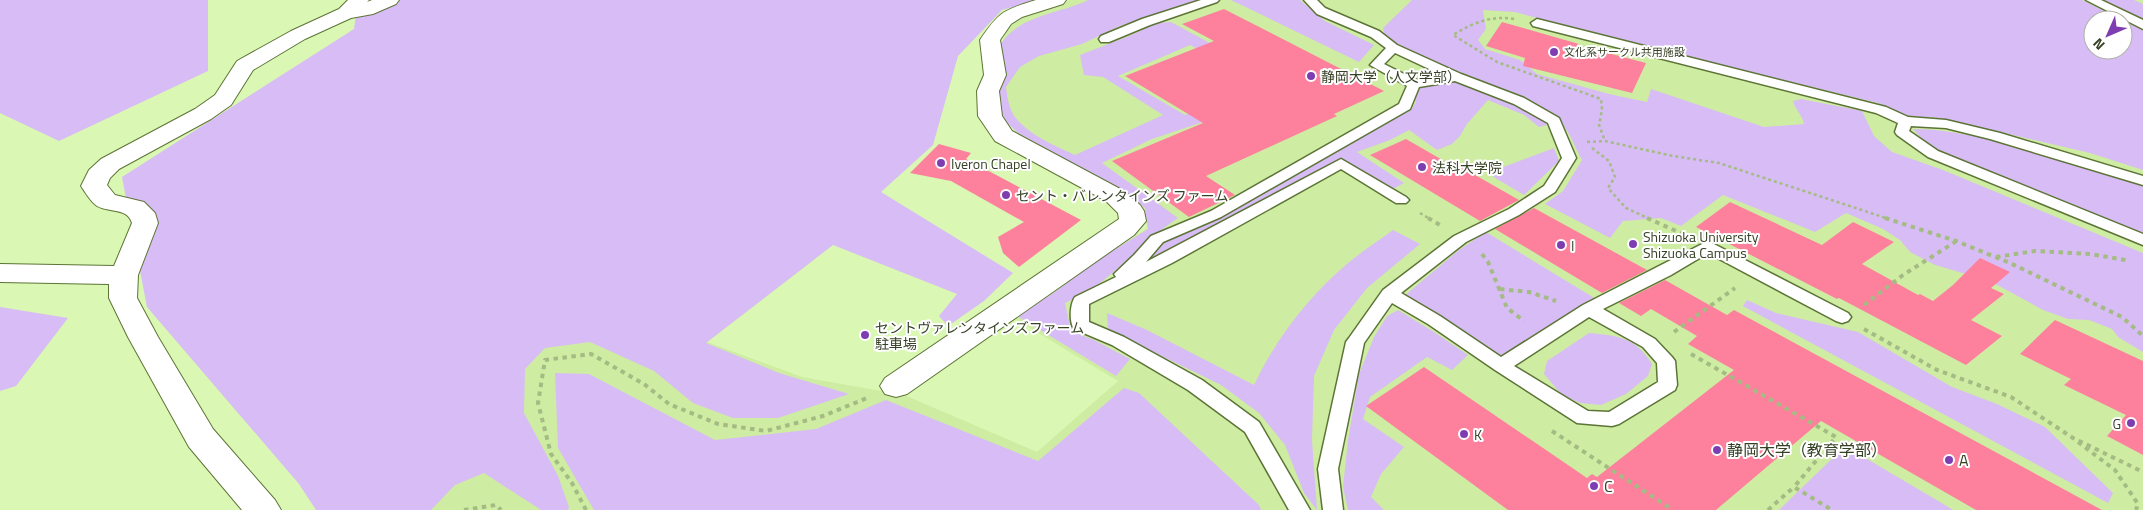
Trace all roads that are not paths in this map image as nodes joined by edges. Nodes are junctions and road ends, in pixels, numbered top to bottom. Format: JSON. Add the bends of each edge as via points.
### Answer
{"nodes":[{"id":1,"x":389,"y":0,"type":"edge"},
{"id":2,"x":1056,"y":0,"type":"edge"},
{"id":3,"x":1213,"y":0,"type":"edge"},
{"id":4,"x":1310,"y":0,"type":"edge"},
{"id":5,"x":2092,"y":0,"type":"edge"},
{"id":6,"x":352,"y":6,"type":"edge"},
{"id":7,"x":1537,"y":24,"type":"road end"},
{"id":8,"x":2143,"y":25,"type":"edge"},
{"id":9,"x":1106,"y":39,"type":"dead end"},
{"id":10,"x":1393,"y":48,"type":"junction"},
{"id":11,"x":1456,"y":77,"type":"junction"},
{"id":12,"x":1414,"y":84,"type":"junction"},
{"id":13,"x":1905,"y":122,"type":"junction"},
{"id":14,"x":2143,"y":181,"type":"edge"},
{"id":15,"x":1401,"y":200,"type":"road end"},
{"id":16,"x":2143,"y":240,"type":"edge"},
{"id":17,"x":0,"y":272,"type":"edge"},
{"id":18,"x":124,"y":275,"type":"junction"},
{"id":19,"x":1102,"y":292,"type":"junction"},
{"id":20,"x":1389,"y":294,"type":"junction"},
{"id":21,"x":1584,"y":312,"type":"junction"},
{"id":22,"x":1842,"y":317,"type":"road end"},
{"id":23,"x":1501,"y":366,"type":"junction"},
{"id":24,"x":896,"y":386,"type":"road end"},
{"id":25,"x":264,"y":510,"type":"edge"},
{"id":26,"x":1300,"y":510,"type":"edge"},
{"id":27,"x":1333,"y":510,"type":"edge"}],
"edges":[{"from":1,"to":6,"type":"street","via":[[366,10]]},
{"from":2,"to":24,"type":"street","via":[[1015,13],[1004,20],[990,40],[995,75],[988,91],[990,116],[1002,136],[1115,196],[1131,211],[1133,221]]},
{"from":3,"to":9,"type":"lane"},
{"from":4,"to":10,"type":"lane","via":[[1322,11],[1375,34]]},
{"from":5,"to":8,"type":"lane"},
{"from":6,"to":18,"type":"street","via":[[264,53],[245,66],[223,100],[110,164],[98,175],[94,186],[106,200],[135,208],[142,213],[145,223]]},
{"from":7,"to":13,"type":"lane","via":[[1881,110]]},
{"from":10,"to":11,"type":"lane"},
{"from":10,"to":12,"type":"lane","via":[[1376,65]]},
{"from":11,"to":12,"type":"lane"},
{"from":11,"to":20,"type":"lane","via":[[1519,100],[1554,121],[1570,158],[1550,189],[1514,212],[1460,238]]},
{"from":12,"to":19,"type":"lane","via":[[1406,106],[1216,214],[1157,239],[1140,259]]},
{"from":13,"to":14,"type":"lane","via":[[1946,124],[1995,136]]},
{"from":13,"to":16,"type":"lane","via":[[1902,132],[1932,154]]},
{"from":15,"to":19,"type":"lane","via":[[1341,162]]},
{"from":17,"to":18,"type":"street"},
{"from":18,"to":25,"type":"street","via":[[123,298],[201,438]]},
{"from":19,"to":26,"type":"lane","via":[[1081,301],[1080,325],[1118,341],[1195,385],[1252,427]]},
{"from":20,"to":23,"type":"lane"},
{"from":20,"to":27,"type":"lane","via":[[1355,342],[1328,469]]},
{"from":21,"to":22,"type":"lane","via":[[1708,246]]},
{"from":21,"to":23,"type":"lane"},
{"from":21,"to":23,"type":"lane","via":[[1649,344],[1666,361],[1668,385],[1612,419],[1584,418]]}]}
